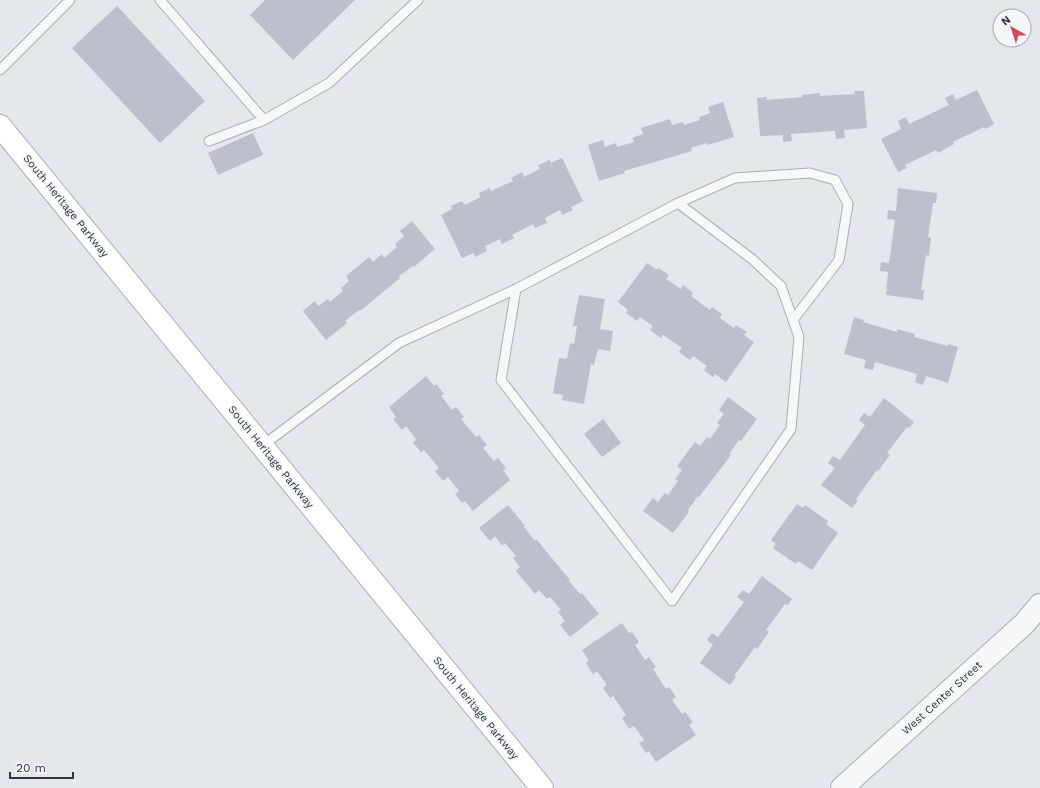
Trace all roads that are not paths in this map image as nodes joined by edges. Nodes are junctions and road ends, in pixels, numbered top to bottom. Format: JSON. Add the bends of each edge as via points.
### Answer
{"nodes":[{"id":1,"x":70,"y":0,"type":"edge"},
{"id":2,"x":160,"y":0,"type":"edge"},
{"id":3,"x":418,"y":0,"type":"edge"},
{"id":4,"x":0,"y":70,"type":"edge"},
{"id":5,"x":264,"y":120,"type":"junction"},
{"id":6,"x":0,"y":126,"type":"edge"},
{"id":7,"x":209,"y":141,"type":"dead end"},
{"id":8,"x":678,"y":204,"type":"junction"},
{"id":9,"x":516,"y":289,"type":"junction"},
{"id":10,"x":793,"y":320,"type":"junction"},
{"id":11,"x":262,"y":446,"type":"junction"},
{"id":12,"x":1040,"y":605,"type":"edge"},
{"id":13,"x":542,"y":788,"type":"edge"},
{"id":14,"x":842,"y":788,"type":"edge"}],
"edges":[{"from":1,"to":4,"type":"lane"},
{"from":2,"to":5,"type":"lane"},
{"from":3,"to":5,"type":"lane","via":[[329,83]]},
{"from":5,"to":7,"type":"lane"},
{"from":6,"to":11,"type":"main road","name":"South Heritage Parkway"},
{"from":8,"to":9,"type":"lane"},
{"from":8,"to":10,"type":"lane","via":[[752,259],[781,286]]},
{"from":8,"to":10,"type":"lane","via":[[735,178],[810,173],[836,180],[848,204],[839,260]]},
{"from":9,"to":10,"type":"lane","via":[[501,380],[672,601],[791,429],[799,337]]},
{"from":9,"to":11,"type":"lane","via":[[399,343]]},
{"from":11,"to":13,"type":"main road","name":"South Heritage Parkway"},
{"from":12,"to":14,"type":"street","name":"West Center Street","via":[[1024,624]]}]}
